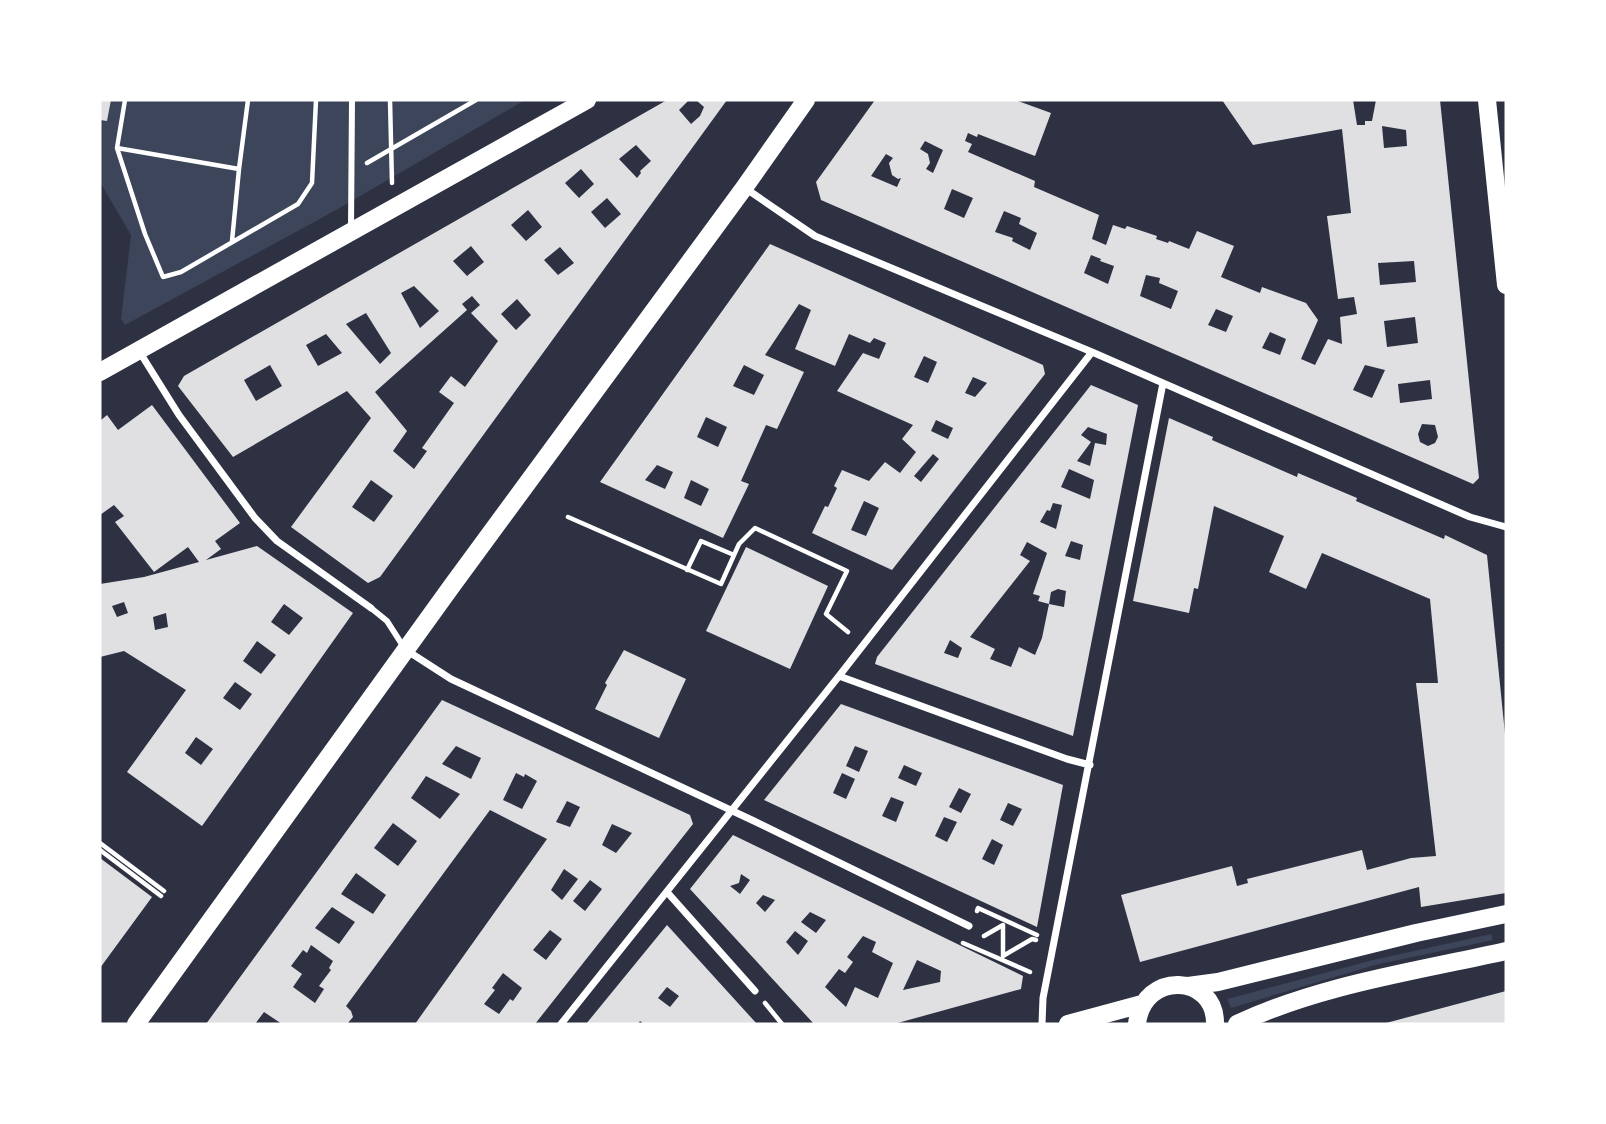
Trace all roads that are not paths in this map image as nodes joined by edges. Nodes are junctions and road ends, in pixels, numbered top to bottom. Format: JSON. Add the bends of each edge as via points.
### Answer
{"nodes":[{"id":1,"x":352,"y":100,"type":"edge"},
{"id":2,"x":587,"y":100,"type":"edge"},
{"id":3,"x":806,"y":100,"type":"edge"},
{"id":4,"x":1487,"y":100,"type":"edge"},
{"id":5,"x":744,"y":188,"type":"junction"},
{"id":6,"x":351,"y":232,"type":"junction"},
{"id":7,"x":1506,"y":285,"type":"edge"},
{"id":8,"x":139,"y":350,"type":"junction"},
{"id":9,"x":1091,"y":352,"type":"junction"},
{"id":10,"x":100,"y":372,"type":"edge"},
{"id":11,"x":1163,"y":383,"type":"junction"},
{"id":12,"x":1506,"y":527,"type":"edge"},
{"id":13,"x":371,"y":608,"type":"joint"},
{"id":14,"x":405,"y":649,"type":"junction"},
{"id":15,"x":839,"y":676,"type":"junction"},
{"id":16,"x":1090,"y":765,"type":"junction"},
{"id":17,"x":731,"y":811,"type":"junction"},
{"id":18,"x":667,"y":892,"type":"junction"},
{"id":19,"x":1506,"y":914,"type":"edge"},
{"id":20,"x":970,"y":926,"type":"dead end"},
{"id":21,"x":1506,"y":951,"type":"edge"},
{"id":22,"x":1188,"y":986,"type":"junction"},
{"id":23,"x":757,"y":993,"type":"road end"},
{"id":24,"x":1142,"y":1004,"type":"junction"},
{"id":25,"x":136,"y":1024,"type":"edge"},
{"id":26,"x":562,"y":1024,"type":"edge"},
{"id":27,"x":1042,"y":1024,"type":"edge"},
{"id":28,"x":1068,"y":1024,"type":"edge"},
{"id":29,"x":1137,"y":1024,"type":"edge"},
{"id":30,"x":1215,"y":1024,"type":"edge"},
{"id":31,"x":1237,"y":1024,"type":"edge"}],
"edges":[{"from":1,"to":6,"type":"street"},
{"from":2,"to":6,"type":"main road"},
{"from":3,"to":5,"type":"main road"},
{"from":4,"to":7,"type":"main road"},
{"from":5,"to":9,"type":"street","via":[[815,236]]},
{"from":5,"to":14,"type":"main road"},
{"from":6,"to":8,"type":"main road"},
{"from":8,"to":10,"type":"main road"},
{"from":8,"to":13,"type":"street","via":[[179,415],[255,518],[277,541]]},
{"from":9,"to":11,"type":"street"},
{"from":9,"to":15,"type":"street"},
{"from":11,"to":12,"type":"street","via":[[1470,517]]},
{"from":11,"to":16,"type":"street"},
{"from":13,"to":14,"type":"street","via":[[387,621]]},
{"from":14,"to":17,"type":"street","via":[[451,678]]},
{"from":14,"to":25,"type":"main road"},
{"from":15,"to":16,"type":"street"},
{"from":15,"to":17,"type":"street"},
{"from":16,"to":27,"type":"street","via":[[1043,998]]},
{"from":17,"to":18,"type":"street"},
{"from":17,"to":20,"type":"street"},
{"from":18,"to":23,"type":"street"},
{"from":18,"to":26,"type":"street"},
{"from":19,"to":22,"type":"main road"},
{"from":21,"to":31,"type":"main road","via":[[1276,1006]]},
{"from":22,"to":24,"type":"main road","via":[[1168,985]]},
{"from":22,"to":30,"type":"main road","via":[[1211,1005]]},
{"from":24,"to":28,"type":"main road"},
{"from":24,"to":29,"type":"main road"}]}
